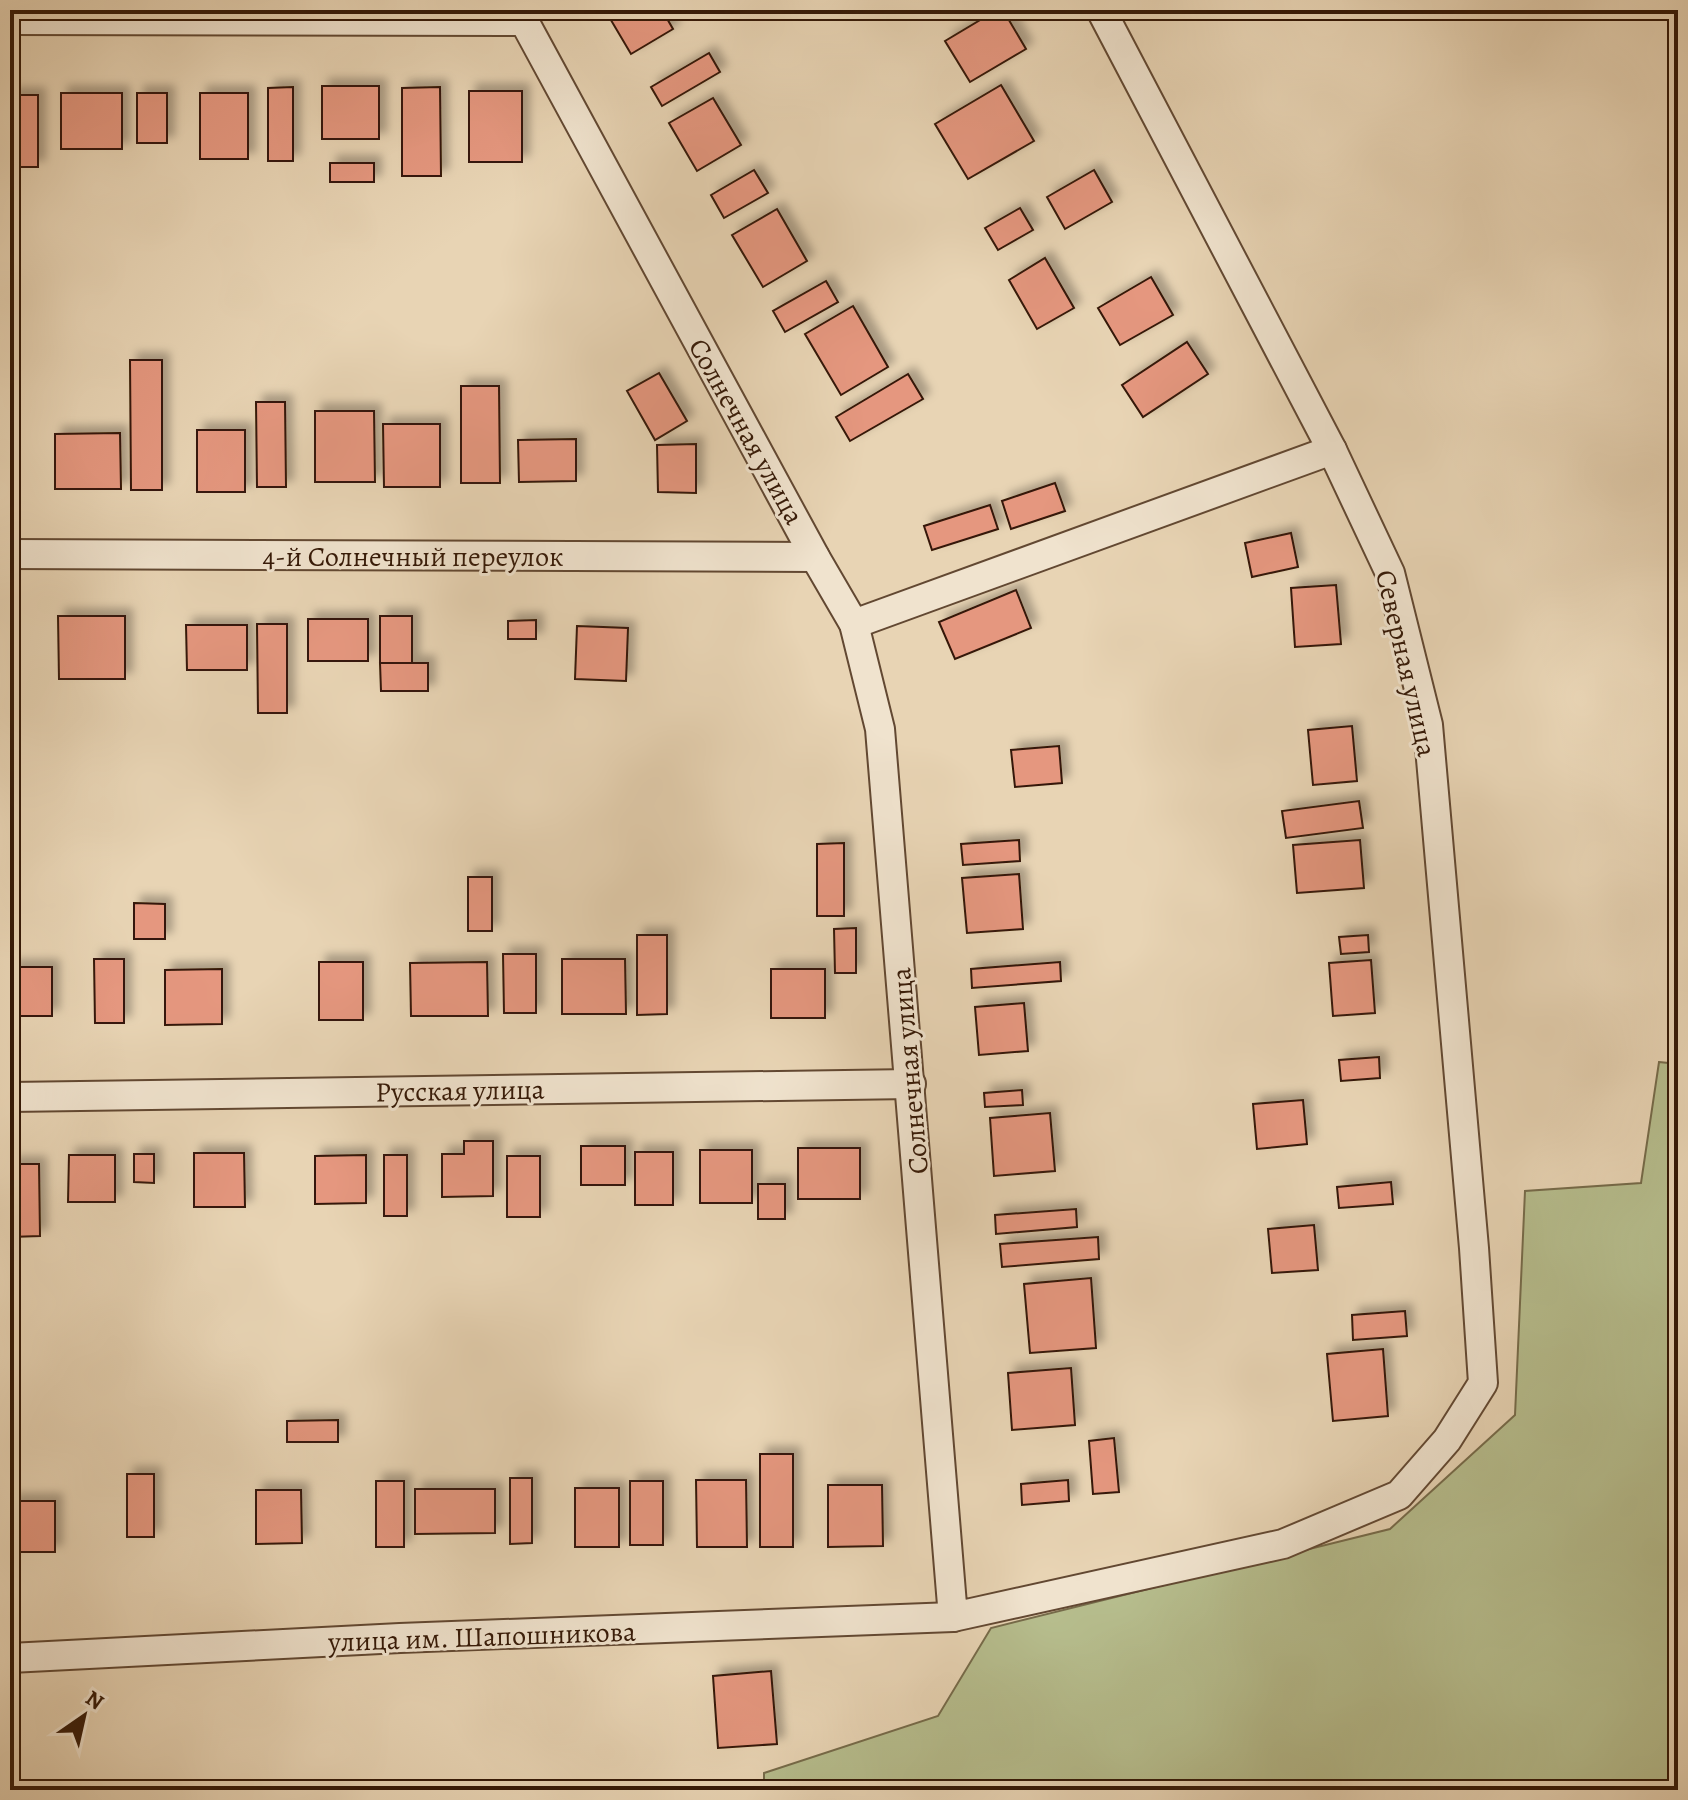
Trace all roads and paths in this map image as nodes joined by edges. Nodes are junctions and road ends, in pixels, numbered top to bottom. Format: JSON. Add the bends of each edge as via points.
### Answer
{"nodes":[{"id":1,"x":1101,"y":10,"type":"edge"},
{"id":2,"x":521,"y":15,"type":"edge"},
{"id":3,"x":10,"y":20,"type":"edge"},
{"id":4,"x":1332,"y":450,"type":"junction"},
{"id":5,"x":10,"y":554,"type":"edge"},
{"id":6,"x":815,"y":557,"type":"junction"},
{"id":7,"x":854,"y":624,"type":"junction"},
{"id":8,"x":911,"y":1084,"type":"junction"},
{"id":9,"x":10,"y":1097,"type":"edge"},
{"id":10,"x":953,"y":1617,"type":"junction"},
{"id":11,"x":10,"y":1658,"type":"edge"}],
"edges":[{"from":1,"to":4,"type":"street","name":"Северная улица"},
{"from":2,"to":3,"type":"street"},
{"from":2,"to":6,"type":"street","name":"Солнечная улица"},
{"from":4,"to":7,"type":"street"},
{"from":4,"to":10,"type":"street","name":"Северная улица","via":[[1390,573],[1428,725],[1483,1383],[1447,1440],[1399,1495],[1283,1544]]},
{"from":5,"to":6,"type":"street","name":"4-й Солнечный переулок"},
{"from":6,"to":7,"type":"street","name":"Солнечная улица"},
{"from":7,"to":8,"type":"street","name":"Солнечная улица","via":[[880,729]]},
{"from":8,"to":9,"type":"street","name":"Русская улица"},
{"from":8,"to":10,"type":"street","name":"Солнечная улица"},
{"from":10,"to":11,"type":"street","name":"улица им. Шапошникова"}]}
